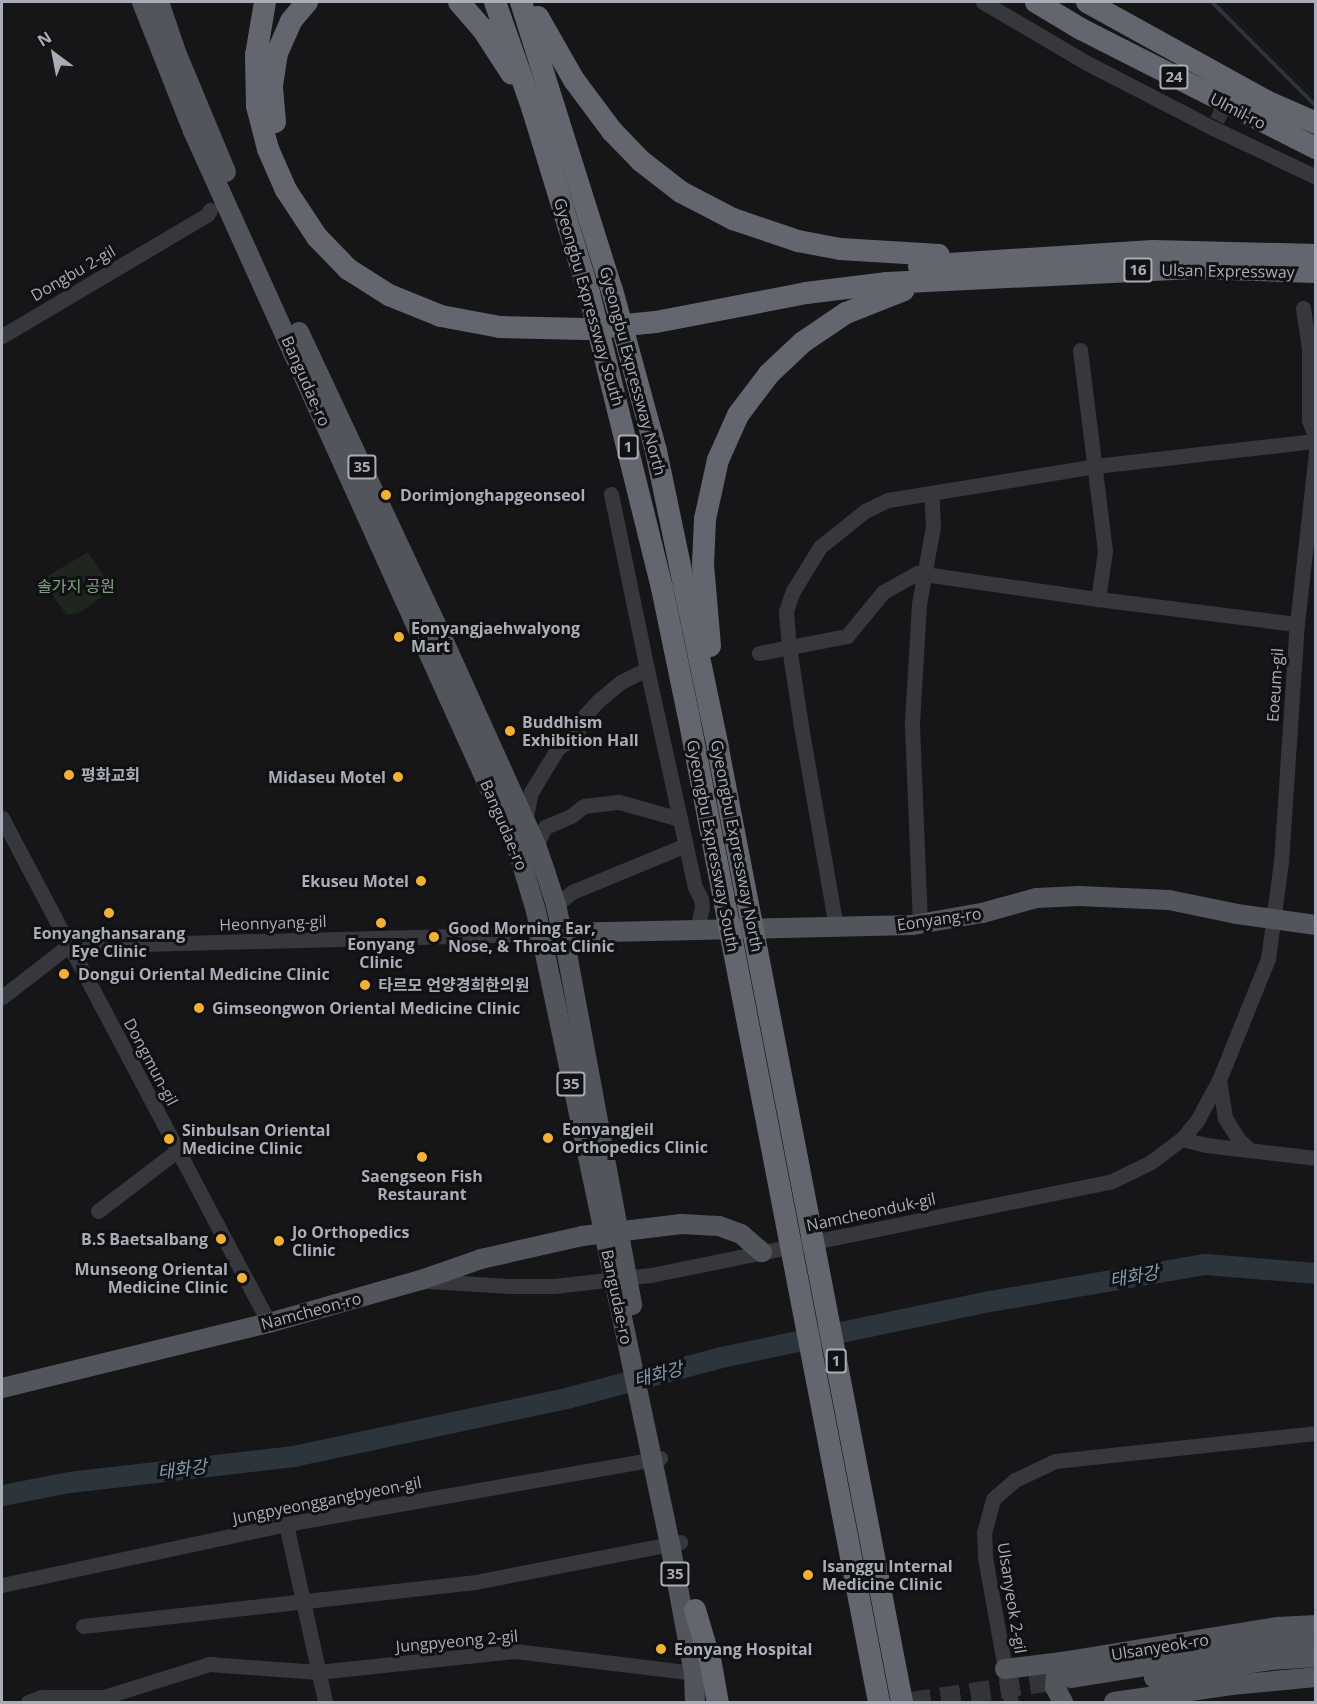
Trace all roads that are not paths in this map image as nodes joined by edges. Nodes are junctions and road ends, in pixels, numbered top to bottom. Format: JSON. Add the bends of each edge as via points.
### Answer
{"nodes":[{"id":1,"x":142,"y":2,"type":"edge"},
{"id":2,"x":159,"y":2,"type":"edge"},
{"id":3,"x":265,"y":2,"type":"edge"},
{"id":4,"x":307,"y":2,"type":"edge"},
{"id":5,"x":459,"y":2,"type":"edge"},
{"id":6,"x":495,"y":2,"type":"edge"},
{"id":7,"x":521,"y":2,"type":"edge"},
{"id":8,"x":530,"y":2,"type":"edge"},
{"id":9,"x":983,"y":2,"type":"edge"},
{"id":10,"x":1036,"y":2,"type":"edge"},
{"id":11,"x":1087,"y":2,"type":"edge"},
{"id":12,"x":1316,"y":123,"type":"edge"},
{"id":13,"x":539,"y":132,"type":"junction"},
{"id":14,"x":1316,"y":148,"type":"edge"},
{"id":15,"x":1316,"y":177,"type":"edge"},
{"id":16,"x":210,"y":210,"type":"dead end"},
{"id":17,"x":1316,"y":255,"type":"edge"},
{"id":18,"x":1024,"y":258,"type":"junction"},
{"id":19,"x":1316,"y":272,"type":"edge"},
{"id":20,"x":962,"y":279,"type":"junction"},
{"id":21,"x":1303,"y":308,"type":"dead end"},
{"id":22,"x":637,"y":318,"type":"junction"},
{"id":23,"x":551,"y":324,"type":"junction"},
{"id":24,"x":2,"y":336,"type":"edge"},
{"id":25,"x":1080,"y":350,"type":"dead end"},
{"id":26,"x":1316,"y":440,"type":"edge"},
{"id":27,"x":1316,"y":452,"type":"edge"},
{"id":28,"x":1095,"y":466,"type":"junction"},
{"id":29,"x":932,"y":493,"type":"junction"},
{"id":30,"x":610,"y":494,"type":"dead end"},
{"id":31,"x":1312,"y":518,"type":"edge"},
{"id":32,"x":925,"y":573,"type":"junction"},
{"id":33,"x":1098,"y":599,"type":"junction"},
{"id":34,"x":1296,"y":624,"type":"junction"},
{"id":35,"x":789,"y":647,"type":"junction"},
{"id":36,"x":759,"y":653,"type":"dead end"},
{"id":37,"x":647,"y":669,"type":"junction"},
{"id":38,"x":718,"y":749,"type":"junction"},
{"id":39,"x":2,"y":818,"type":"edge"},
{"id":40,"x":680,"y":819,"type":"junction"},
{"id":41,"x":525,"y":822,"type":"junction"},
{"id":42,"x":536,"y":845,"type":"junction"},
{"id":43,"x":686,"y":845,"type":"junction"},
{"id":44,"x":556,"y":905,"type":"junction"},
{"id":45,"x":1275,"y":920,"type":"junction"},
{"id":46,"x":920,"y":924,"type":"junction"},
{"id":47,"x":1316,"y":925,"type":"edge"},
{"id":48,"x":836,"y":927,"type":"junction"},
{"id":49,"x":697,"y":931,"type":"junction"},
{"id":50,"x":562,"y":933,"type":"junction"},
{"id":51,"x":540,"y":934,"type":"junction"},
{"id":52,"x":69,"y":946,"type":"junction"},
{"id":53,"x":2,"y":997,"type":"edge"},
{"id":54,"x":1219,"y":1080,"type":"junction"},
{"id":55,"x":1182,"y":1139,"type":"junction"},
{"id":56,"x":178,"y":1150,"type":"junction"},
{"id":57,"x":1250,"y":1150,"type":"junction"},
{"id":58,"x":1316,"y":1158,"type":"edge"},
{"id":59,"x":98,"y":1211,"type":"dead end"},
{"id":60,"x":611,"y":1232,"type":"junction"},
{"id":61,"x":762,"y":1252,"type":"junction"},
{"id":62,"x":422,"y":1280,"type":"junction"},
{"id":63,"x":269,"y":1323,"type":"junction"},
{"id":64,"x":2,"y":1388,"type":"edge"},
{"id":65,"x":1316,"y":1433,"type":"edge"},
{"id":66,"x":654,"y":1453,"type":"junction"},
{"id":67,"x":286,"y":1524,"type":"junction"},
{"id":68,"x":675,"y":1543,"type":"junction"},
{"id":69,"x":2,"y":1585,"type":"edge"},
{"id":70,"x":303,"y":1601,"type":"junction"},
{"id":71,"x":695,"y":1610,"type":"junction"},
{"id":72,"x":1316,"y":1625,"type":"edge"},
{"id":73,"x":83,"y":1626,"type":"dead end"},
{"id":74,"x":1316,"y":1643,"type":"edge"},
{"id":75,"x":1316,"y":1657,"type":"edge"},
{"id":76,"x":1005,"y":1669,"type":"junction"},
{"id":77,"x":318,"y":1672,"type":"junction"},
{"id":78,"x":700,"y":1674,"type":"junction"},
{"id":79,"x":1316,"y":1677,"type":"edge"},
{"id":80,"x":1068,"y":1683,"type":"edge"},
{"id":81,"x":28,"y":1702,"type":"edge"},
{"id":82,"x":325,"y":1702,"type":"edge"},
{"id":83,"x":695,"y":1702,"type":"edge"},
{"id":84,"x":706,"y":1702,"type":"edge"},
{"id":85,"x":718,"y":1702,"type":"edge"},
{"id":86,"x":879,"y":1702,"type":"edge"},
{"id":87,"x":902,"y":1702,"type":"edge"},
{"id":88,"x":1011,"y":1702,"type":"edge"},
{"id":89,"x":1114,"y":1702,"type":"edge"}],
"edges":[{"from":1,"to":51,"type":"main road","name":"Bangudae-ro","number":"35","via":[[193,131],[518,851]]},
{"from":2,"to":41,"type":"main road","name":"Bangudae-ro","number":"35","via":[[244,214]]},
{"from":3,"to":23,"type":"highway","via":[[255,71],[263,133],[286,190],[326,248],[362,279],[421,309],[480,325]]},
{"from":4,"to":23,"type":"highway","via":[[280,41],[272,100],[288,167],[320,219],[368,265],[420,295]]},
{"from":5,"to":13,"type":"highway","via":[[495,48]]},
{"from":6,"to":13,"type":"highway","name":"Gyeongbu Expressway South","number":"1"},
{"from":7,"to":38,"type":"highway","name":"Gyeongbu Expressway North","number":"1","via":[[609,279],[656,451]]},
{"from":8,"to":18,"type":"highway","via":[[574,80],[612,131],[655,173],[700,203],[752,227],[817,245],[885,253]]},
{"from":9,"to":15,"type":"street","via":[[1087,63]]},
{"from":10,"to":14,"type":"highway","name":"Ulmil-ro","number":"24","via":[[1081,29]]},
{"from":11,"to":12,"type":"highway","name":"Ulmil-ro","number":"24","via":[[1266,101]]},
{"from":13,"to":86,"type":"highway","name":"Gyeongbu Expressway South","number":"1","via":[[589,293],[645,513],[688,712]]},
{"from":16,"to":24,"type":"street","name":"Dongbu 2-gil"},
{"from":17,"to":18,"type":"highway","name":"Ulsan Expressway","number":"16","via":[[1153,251]]},
{"from":18,"to":22,"type":"highway","via":[[839,275]]},
{"from":19,"to":20,"type":"highway","name":"Ulsan Expressway","number":"16","via":[[1199,268]]},
{"from":20,"to":22,"type":"highway","via":[[887,282]]},
{"from":20,"to":38,"type":"highway","via":[[888,295],[834,320],[778,363],[733,425],[713,478],[704,530],[703,565]]},
{"from":21,"to":26,"type":"street","via":[[1309,348],[1309,420]]},
{"from":22,"to":23,"type":"highway"},
{"from":25,"to":28,"type":"street"},
{"from":26,"to":28,"type":"street"},
{"from":27,"to":31,"type":"street","name":"Eoeum-gil"},
{"from":28,"to":29,"type":"street"},
{"from":28,"to":33,"type":"street","via":[[1105,551]]},
{"from":29,"to":32,"type":"street","via":[[933,526]]},
{"from":29,"to":35,"type":"street","via":[[888,500],[865,511],[820,547],[786,610]]},
{"from":30,"to":37,"type":"street"},
{"from":31,"to":34,"type":"street","name":"Eoeum-gil"},
{"from":32,"to":33,"type":"street"},
{"from":32,"to":35,"type":"street","via":[[917,573],[883,592],[847,636]]},
{"from":32,"to":46,"type":"street","via":[[919,604],[912,722]]},
{"from":33,"to":34,"type":"street"},
{"from":34,"to":45,"type":"street","name":"Eoeum-gil"},
{"from":35,"to":36,"type":"street"},
{"from":35,"to":48,"type":"street"},
{"from":37,"to":40,"type":"street"},
{"from":37,"to":41,"type":"street","via":[[621,682],[598,701],[585,715],[575,737],[558,748],[531,792]]},
{"from":38,"to":87,"type":"highway","name":"Gyeongbu Expressway North","number":"1"},
{"from":39,"to":52,"type":"street","name":"Dongmun-gil"},
{"from":40,"to":42,"type":"street","via":[[619,802],[584,806],[545,827]]},
{"from":40,"to":43,"type":"street"},
{"from":41,"to":42,"type":"main road","name":"Bangudae-ro","number":"35"},
{"from":42,"to":44,"type":"main road","name":"Bangudae-ro","number":"35"},
{"from":43,"to":44,"type":"street","via":[[572,892]]},
{"from":43,"to":49,"type":"street","via":[[702,907]]},
{"from":44,"to":50,"type":"main road","name":"Bangudae-ro","number":"35"},
{"from":45,"to":46,"type":"main road","name":"Eonyang-ro","via":[[1169,900],[1079,896],[1036,898],[982,914]]},
{"from":45,"to":47,"type":"main road","name":"Eonyang-ro"},
{"from":45,"to":54,"type":"street","via":[[1268,959]]},
{"from":46,"to":48,"type":"main road","name":"Eonyang-ro"},
{"from":48,"to":49,"type":"main road","name":"Eonyang-ro"},
{"from":49,"to":50,"type":"main road","name":"Eonyang-ro"},
{"from":50,"to":51,"type":"street","name":"Heonnyang-gil"},
{"from":50,"to":60,"type":"main road","name":"Bangudae-ro","number":"35"},
{"from":51,"to":52,"type":"street","name":"Heonnyang-gil"},
{"from":51,"to":60,"type":"main road","name":"Bangudae-ro","number":"35"},
{"from":52,"to":53,"type":"street"},
{"from":52,"to":56,"type":"street","name":"Dongmun-gil"},
{"from":54,"to":55,"type":"street"},
{"from":54,"to":57,"type":"street","via":[[1225,1118]]},
{"from":55,"to":57,"type":"street"},
{"from":55,"to":61,"type":"street","name":"Namcheonduk-gil","via":[[1151,1162],[1113,1181]]},
{"from":56,"to":59,"type":"street"},
{"from":56,"to":63,"type":"street","name":"Dongmun-gil"},
{"from":57,"to":58,"type":"street"},
{"from":60,"to":61,"type":"main road","name":"Namcheon-ro","via":[[681,1224],[719,1226],[741,1234]]},
{"from":60,"to":62,"type":"main road","name":"Namcheon-ro","via":[[481,1259]]},
{"from":60,"to":66,"type":"main road","name":"Bangudae-ro","number":"35"},
{"from":61,"to":62,"type":"street","name":"Namcheonduk-gil","via":[[651,1275],[554,1286]]},
{"from":62,"to":63,"type":"main road","name":"Namcheon-ro"},
{"from":63,"to":64,"type":"main road","name":"Namcheon-ro"},
{"from":65,"to":76,"type":"street","name":"Ulsanyeok 2-gil","via":[[1055,1461],[1015,1480],[993,1499],[984,1533]]},
{"from":66,"to":67,"type":"street","name":"Jungpyeonggangbyeon-gil"},
{"from":66,"to":68,"type":"main road","number":"35"},
{"from":67,"to":69,"type":"street","name":"Jungpyeonggangbyeon-gil"},
{"from":67,"to":70,"type":"street"},
{"from":68,"to":70,"type":"street","via":[[475,1582]]},
{"from":68,"to":71,"type":"main road","number":"35"},
{"from":68,"to":78,"type":"main road","number":"35"},
{"from":70,"to":73,"type":"street"},
{"from":70,"to":77,"type":"street"},
{"from":71,"to":78,"type":"main road","number":"35"},
{"from":71,"to":85,"type":"highway"},
{"from":72,"to":80,"type":"main road","name":"Ulsanyeok-ro","via":[[1278,1627]]},
{"from":74,"to":80,"type":"main road","name":"Ulsanyeok-ro","via":[[1269,1646]]},
{"from":75,"to":80,"type":"main road","name":"Ulsanyeok-ro"},
{"from":76,"to":80,"type":"main road","name":"Ulsanyeok-ro"},
{"from":76,"to":88,"type":"street","name":"Ulsanyeok 2-gil"},
{"from":77,"to":78,"type":"street","name":"Jungpyeong 2-gil","via":[[515,1651]]},
{"from":77,"to":81,"type":"street","name":"Jungpyeong 2-gil","via":[[210,1664],[104,1697],[42,1697]]},
{"from":77,"to":82,"type":"street"},
{"from":78,"to":83,"type":"main road","number":"35"},
{"from":78,"to":84,"type":"main road","number":"35"},
{"from":79,"to":89,"type":"main road","via":[[1232,1684]]}]}
